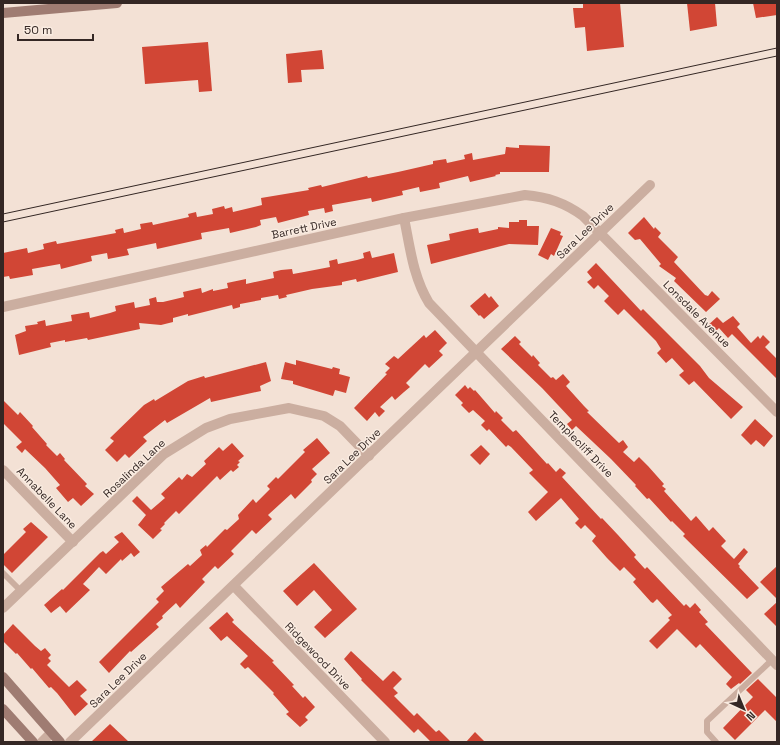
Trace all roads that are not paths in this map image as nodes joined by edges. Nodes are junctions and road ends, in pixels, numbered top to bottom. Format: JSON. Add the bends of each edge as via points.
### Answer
{"nodes":[{"id":1,"x":117,"y":3,"type":"edge"},
{"id":2,"x":3,"y":13,"type":"edge"},
{"id":3,"x":650,"y":185,"type":"dead end"},
{"id":4,"x":404,"y":218,"type":"junction"},
{"id":5,"x":600,"y":233,"type":"junction"},
{"id":6,"x":3,"y":307,"type":"edge"},
{"id":7,"x":477,"y":353,"type":"junction"},
{"id":8,"x":777,"y":412,"type":"edge"},
{"id":9,"x":369,"y":456,"type":"junction"},
{"id":10,"x":3,"y":470,"type":"edge"},
{"id":11,"x":73,"y":542,"type":"junction"},
{"id":12,"x":3,"y":573,"type":"edge"},
{"id":13,"x":234,"y":586,"type":"junction"},
{"id":14,"x":21,"y":591,"type":"junction"},
{"id":15,"x":3,"y":608,"type":"edge"},
{"id":16,"x":774,"y":663,"type":"edge"},
{"id":17,"x":3,"y":677,"type":"edge"},
{"id":18,"x":3,"y":709,"type":"edge"},
{"id":19,"x":51,"y":733,"type":"junction"},
{"id":20,"x":33,"y":742,"type":"edge"},
{"id":21,"x":42,"y":742,"type":"edge"},
{"id":22,"x":60,"y":742,"type":"edge"},
{"id":23,"x":70,"y":742,"type":"edge"},
{"id":24,"x":385,"y":742,"type":"edge"},
{"id":25,"x":716,"y":742,"type":"edge"}],
"edges":[{"from":1,"to":2,"type":"main road"},
{"from":3,"to":5,"type":"street","name":"Sara Lee Drive"},
{"from":4,"to":5,"type":"street","name":"Barrett Drive","via":[[525,195],[540,196],[569,206]]},
{"from":4,"to":6,"type":"street","name":"Barrett Drive"},
{"from":4,"to":7,"type":"street","name":"Templecliff Drive","via":[[421,290],[429,303]]},
{"from":5,"to":7,"type":"street","name":"Sara Lee Drive"},
{"from":5,"to":8,"type":"street","name":"Lonsdale Avenue"},
{"from":7,"to":9,"type":"street","name":"Sara Lee Drive"},
{"from":7,"to":16,"type":"street","name":"Templecliff Drive"},
{"from":9,"to":11,"type":"street","name":"Rosalinda Lane","via":[[340,426],[314,413],[289,408],[230,419],[206,428],[164,454]]},
{"from":9,"to":13,"type":"street","name":"Sara Lee Drive"},
{"from":10,"to":11,"type":"street","name":"Annabelle Lane"},
{"from":11,"to":14,"type":"street","name":"Rosalinda Lane"},
{"from":12,"to":14,"type":"lane"},
{"from":13,"to":23,"type":"street","name":"Sara Lee Drive"},
{"from":13,"to":24,"type":"street","name":"Ridgewood Drive"},
{"from":14,"to":15,"type":"street","name":"Rosalinda Lane"},
{"from":16,"to":25,"type":"lane","via":[[707,721],[708,732]]},
{"from":17,"to":19,"type":"main road"},
{"from":18,"to":20,"type":"main road"},
{"from":19,"to":21,"type":"street"},
{"from":19,"to":22,"type":"main road"}]}
